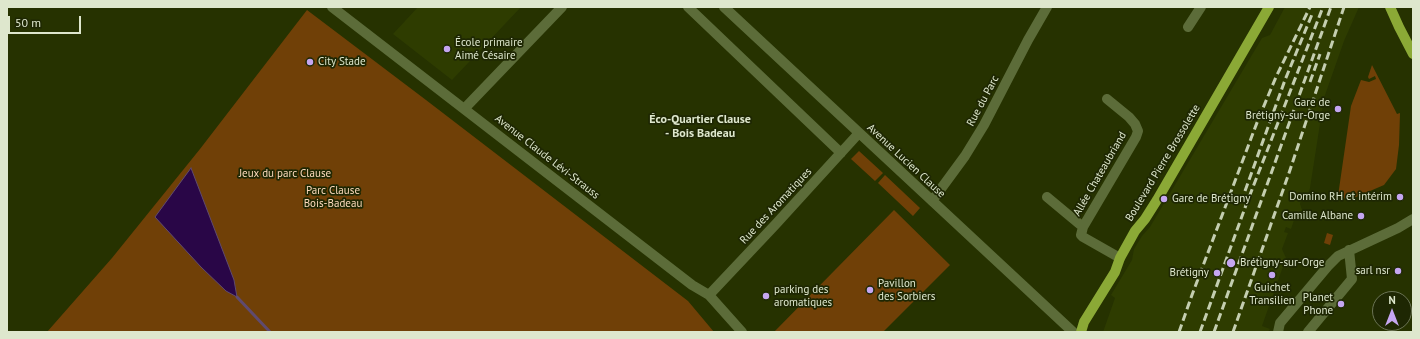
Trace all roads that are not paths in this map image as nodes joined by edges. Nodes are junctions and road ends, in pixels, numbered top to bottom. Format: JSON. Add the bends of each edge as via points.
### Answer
{"nodes":[{"id":1,"x":332,"y":7,"type":"edge"},
{"id":2,"x":562,"y":7,"type":"edge"},
{"id":3,"x":688,"y":7,"type":"edge"},
{"id":4,"x":724,"y":7,"type":"edge"},
{"id":5,"x":1048,"y":7,"type":"edge"},
{"id":6,"x":1201,"y":7,"type":"edge"},
{"id":7,"x":1269,"y":7,"type":"edge"},
{"id":8,"x":1390,"y":7,"type":"edge"},
{"id":9,"x":1188,"y":27,"type":"dead end"},
{"id":10,"x":1413,"y":54,"type":"edge"},
{"id":11,"x":1107,"y":99,"type":"dead end"},
{"id":12,"x":465,"y":108,"type":"junction"},
{"id":13,"x":859,"y":133,"type":"junction"},
{"id":14,"x":841,"y":153,"type":"junction"},
{"id":15,"x":1047,"y":197,"type":"dead end"},
{"id":16,"x":932,"y":202,"type":"junction"},
{"id":17,"x":1413,"y":219,"type":"edge"},
{"id":18,"x":1083,"y":227,"type":"junction"},
{"id":19,"x":1349,"y":250,"type":"junction"},
{"id":20,"x":1120,"y":258,"type":"junction"},
{"id":21,"x":709,"y":295,"type":"junction"},
{"id":22,"x":742,"y":332,"type":"edge"},
{"id":23,"x":1073,"y":332,"type":"edge"},
{"id":24,"x":1081,"y":332,"type":"edge"},
{"id":25,"x":1278,"y":332,"type":"edge"},
{"id":26,"x":1308,"y":332,"type":"edge"}],
"edges":[{"from":1,"to":12,"type":"street","name":"Avenue Claude Lévi-Strauss"},
{"from":2,"to":12,"type":"street"},
{"from":3,"to":14,"type":"street"},
{"from":4,"to":13,"type":"street","name":"Avenue Lucien Clause"},
{"from":5,"to":16,"type":"street","name":"Rue du Parc","via":[[984,125]]},
{"from":6,"to":9,"type":"street"},
{"from":7,"to":20,"type":"main road","name":"Boulevard Pierre Brossolette","via":[[1157,200]]},
{"from":8,"to":10,"type":"main road"},
{"from":11,"to":18,"type":"street","name":"Allée Chateaubriand","via":[[1129,117],[1138,132]]},
{"from":12,"to":21,"type":"street","name":"Avenue Claude Lévi-Strauss","via":[[692,285]]},
{"from":13,"to":14,"type":"street","name":"Rue des Aromatiques"},
{"from":13,"to":16,"type":"street","name":"Avenue Lucien Clause"},
{"from":14,"to":21,"type":"street","name":"Rue des Aromatiques"},
{"from":15,"to":18,"type":"street","name":"Allée Chateaubriand"},
{"from":16,"to":23,"type":"street","name":"Avenue Lucien Clause"},
{"from":17,"to":19,"type":"street"},
{"from":18,"to":20,"type":"street","name":"Allée Chateaubriand","via":[[1083,237]]},
{"from":19,"to":25,"type":"street","via":[[1328,266],[1280,323]]},
{"from":19,"to":26,"type":"street","via":[[1352,279]]},
{"from":20,"to":24,"type":"main road","name":"Boulevard Pierre Brossolette","via":[[1115,272],[1084,322]]},
{"from":21,"to":22,"type":"street","name":"Avenue Claude Lévi-Strauss"}]}
